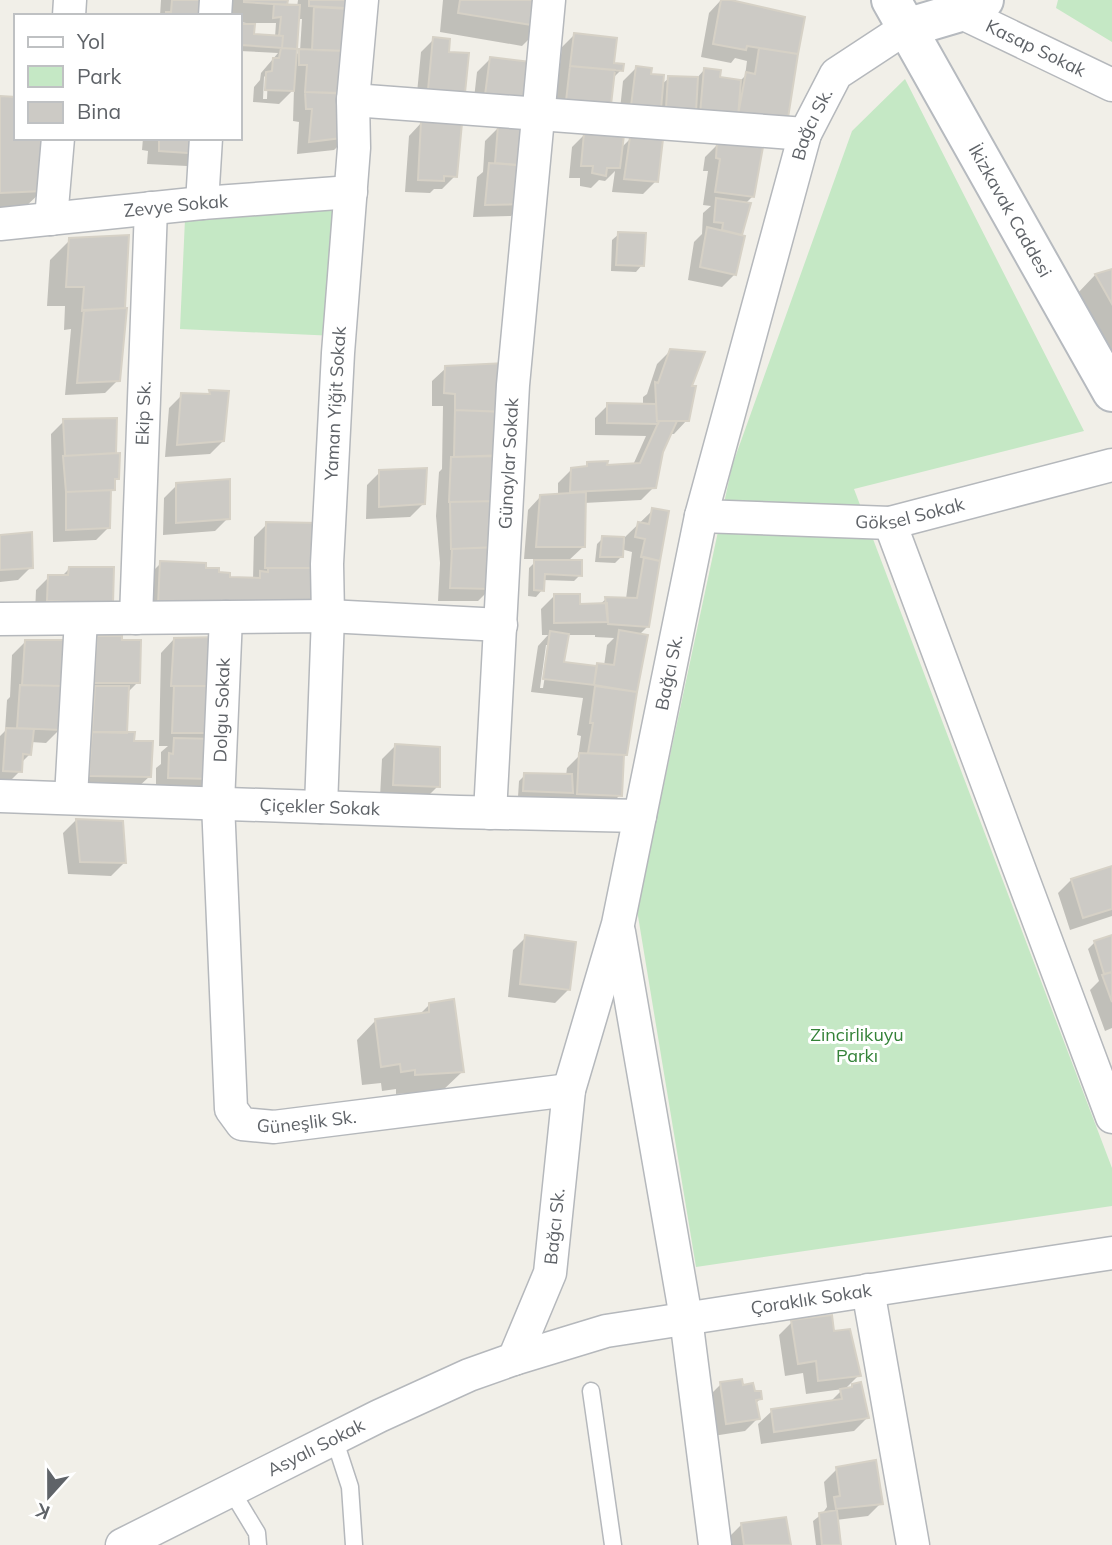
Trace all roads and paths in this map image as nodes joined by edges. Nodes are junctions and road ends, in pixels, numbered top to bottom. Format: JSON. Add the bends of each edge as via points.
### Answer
{"nodes":[{"id":1,"x":362,"y":0,"type":"edge"},
{"id":2,"x":549,"y":0,"type":"edge"},
{"id":3,"x":972,"y":6,"type":"edge"},
{"id":4,"x":899,"y":14,"type":"edge"},
{"id":5,"x":1112,"y":85,"type":"edge"},
{"id":6,"x":354,"y":100,"type":"junction"},
{"id":7,"x":538,"y":114,"type":"junction"},
{"id":8,"x":805,"y":134,"type":"junction"},
{"id":9,"x":58,"y":140,"type":"edge"},
{"id":10,"x":206,"y":140,"type":"edge"},
{"id":11,"x":351,"y":192,"type":"junction"},
{"id":12,"x":202,"y":202,"type":"junction"},
{"id":13,"x":151,"y":208,"type":"junction"},
{"id":14,"x":51,"y":219,"type":"junction"},
{"id":15,"x":0,"y":224,"type":"edge"},
{"id":16,"x":1112,"y":391,"type":"edge"},
{"id":17,"x":1112,"y":465,"type":"edge"},
{"id":18,"x":701,"y":516,"type":"junction"},
{"id":19,"x":890,"y":523,"type":"junction"},
{"id":20,"x":328,"y":616,"type":"junction"},
{"id":21,"x":226,"y":617,"type":"junction"},
{"id":22,"x":135,"y":618,"type":"junction"},
{"id":23,"x":0,"y":619,"type":"edge"},
{"id":24,"x":81,"y":619,"type":"junction"},
{"id":25,"x":500,"y":625,"type":"junction"},
{"id":26,"x":0,"y":796,"type":"edge"},
{"id":27,"x":71,"y":797,"type":"junction"},
{"id":28,"x":218,"y":803,"type":"junction"},
{"id":29,"x":321,"y":807,"type":"junction"},
{"id":30,"x":490,"y":813,"type":"junction"},
{"id":31,"x":640,"y":816,"type":"junction"},
{"id":32,"x":618,"y":924,"type":"junction"},
{"id":33,"x":569,"y":1090,"type":"junction"},
{"id":34,"x":1112,"y":1117,"type":"edge"},
{"id":35,"x":1112,"y":1253,"type":"edge"},
{"id":36,"x":868,"y":1290,"type":"junction"},
{"id":37,"x":686,"y":1318,"type":"junction"},
{"id":38,"x":514,"y":1359,"type":"junction"},
{"id":39,"x":591,"y":1391,"type":"dead end"},
{"id":40,"x":334,"y":1438,"type":"junction"},
{"id":41,"x":231,"y":1490,"type":"junction"},
{"id":42,"x":122,"y":1545,"type":"edge"},
{"id":43,"x":258,"y":1545,"type":"edge"},
{"id":44,"x":354,"y":1545,"type":"edge"},
{"id":45,"x":613,"y":1545,"type":"edge"},
{"id":46,"x":715,"y":1545,"type":"edge"},
{"id":47,"x":913,"y":1545,"type":"edge"}],
"edges":[{"from":1,"to":6,"type":"street","name":"Yaman Yiğit Sokak"},
{"from":2,"to":7,"type":"street","name":"Günaylar Sokak"},
{"from":3,"to":4,"type":"street"},
{"from":3,"to":5,"type":"street","name":"Kasap Sokak"},
{"from":4,"to":8,"type":"street","name":"Bağcı Sk.","via":[[836,74]]},
{"from":4,"to":16,"type":"street","name":"İkizkavak Caddesi"},
{"from":6,"to":7,"type":"street"},
{"from":6,"to":11,"type":"street","name":"Yaman Yiğit Sokak"},
{"from":7,"to":8,"type":"street"},
{"from":7,"to":25,"type":"street","name":"Günaylar Sokak","via":[[513,385]]},
{"from":8,"to":18,"type":"street","name":"Bağcı Sk."},
{"from":9,"to":14,"type":"street"},
{"from":10,"to":12,"type":"street"},
{"from":11,"to":12,"type":"street","name":"Zevye Sokak"},
{"from":11,"to":20,"type":"street","name":"Yaman Yiğit Sokak","via":[[336,393]]},
{"from":12,"to":13,"type":"street","name":"Zevye Sokak"},
{"from":13,"to":14,"type":"street","name":"Zevye Sokak"},
{"from":13,"to":22,"type":"street","name":"Ekip Sk."},
{"from":14,"to":15,"type":"street","name":"Zevye Sokak"},
{"from":17,"to":19,"type":"street","name":"Göksel Sokak"},
{"from":18,"to":19,"type":"street","name":"Göksel Sokak"},
{"from":18,"to":31,"type":"street","name":"Bağcı Sk."},
{"from":19,"to":34,"type":"street"},
{"from":20,"to":21,"type":"street"},
{"from":20,"to":25,"type":"street"},
{"from":20,"to":29,"type":"street","name":"Yaman Yiğit Sokak"},
{"from":21,"to":22,"type":"street"},
{"from":21,"to":28,"type":"street","name":"Dolgu Sokak"},
{"from":22,"to":24,"type":"street"},
{"from":23,"to":24,"type":"street"},
{"from":24,"to":27,"type":"street"},
{"from":25,"to":30,"type":"street","name":"Günaylar Sokak"},
{"from":26,"to":27,"type":"street","name":"Çiçekler Sokak"},
{"from":27,"to":28,"type":"street","name":"Çiçekler Sokak"},
{"from":28,"to":29,"type":"street","name":"Çiçekler Sokak"},
{"from":28,"to":33,"type":"street","name":"Güneşlik Sk.","via":[[231,1109],[242,1124],[274,1128]]},
{"from":29,"to":30,"type":"street","name":"Çiçekler Sokak"},
{"from":30,"to":31,"type":"street","name":"Çiçekler Sokak"},
{"from":31,"to":32,"type":"street","name":"Bağcı Sk."},
{"from":32,"to":33,"type":"street","name":"Bağcı Sk."},
{"from":32,"to":37,"type":"street"},
{"from":33,"to":38,"type":"street","name":"Bağcı Sk.","via":[[550,1273]]},
{"from":35,"to":36,"type":"street","name":"Çoraklık Sokak"},
{"from":36,"to":37,"type":"street","name":"Çoraklık Sokak"},
{"from":36,"to":47,"type":"street"},
{"from":37,"to":38,"type":"street","name":"Çoraklık Sokak","via":[[606,1331]]},
{"from":37,"to":46,"type":"street"},
{"from":38,"to":40,"type":"street","name":"Asyalı Sokak"},
{"from":39,"to":45,"type":"lane"},
{"from":40,"to":41,"type":"street","name":"Asyalı Sokak"},
{"from":40,"to":44,"type":"lane","via":[[351,1487]]},
{"from":41,"to":42,"type":"street","name":"Asyalı Sokak"},
{"from":41,"to":43,"type":"lane","via":[[257,1533]]}]}
